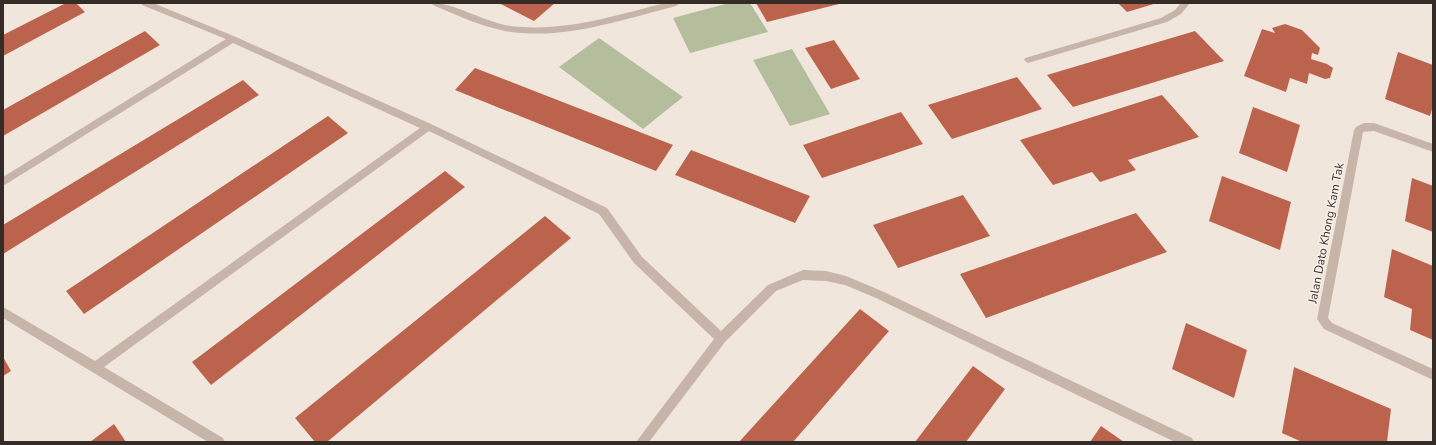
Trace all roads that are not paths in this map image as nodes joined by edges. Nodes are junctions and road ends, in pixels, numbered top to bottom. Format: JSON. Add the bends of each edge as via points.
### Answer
{"nodes":[{"id":1,"x":145,"y":3,"type":"edge"},
{"id":2,"x":436,"y":3,"type":"edge"},
{"id":3,"x":676,"y":3,"type":"edge"},
{"id":4,"x":1186,"y":3,"type":"edge"},
{"id":5,"x":233,"y":39,"type":"junction"},
{"id":6,"x":1028,"y":60,"type":"dead end"},
{"id":7,"x":428,"y":127,"type":"junction"},
{"id":8,"x":1433,"y":148,"type":"edge"},
{"id":9,"x":3,"y":182,"type":"edge"},
{"id":10,"x":3,"y":312,"type":"edge"},
{"id":11,"x":721,"y":338,"type":"junction"},
{"id":12,"x":94,"y":368,"type":"junction"},
{"id":13,"x":1433,"y":375,"type":"edge"},
{"id":14,"x":219,"y":442,"type":"edge"},
{"id":15,"x":642,"y":442,"type":"edge"},
{"id":16,"x":1188,"y":442,"type":"edge"}],
"edges":[{"from":1,"to":5,"type":"street"},
{"from":2,"to":3,"type":"street","via":[[478,20],[513,29],[548,30],[582,27]]},
{"from":4,"to":6,"type":"street","via":[[1178,12],[1164,20]]},
{"from":5,"to":7,"type":"street"},
{"from":5,"to":9,"type":"street"},
{"from":7,"to":11,"type":"street","via":[[603,211],[638,260]]},
{"from":7,"to":12,"type":"street"},
{"from":8,"to":13,"type":"street","name":"Jalan Dato Khong Kam Tak","via":[[1374,127],[1364,126],[1359,130],[1322,319],[1328,326]]},
{"from":10,"to":12,"type":"street"},
{"from":11,"to":15,"type":"street"},
{"from":11,"to":16,"type":"street","via":[[772,288],[803,275],[826,276],[880,295]]},
{"from":12,"to":14,"type":"street"}]}
